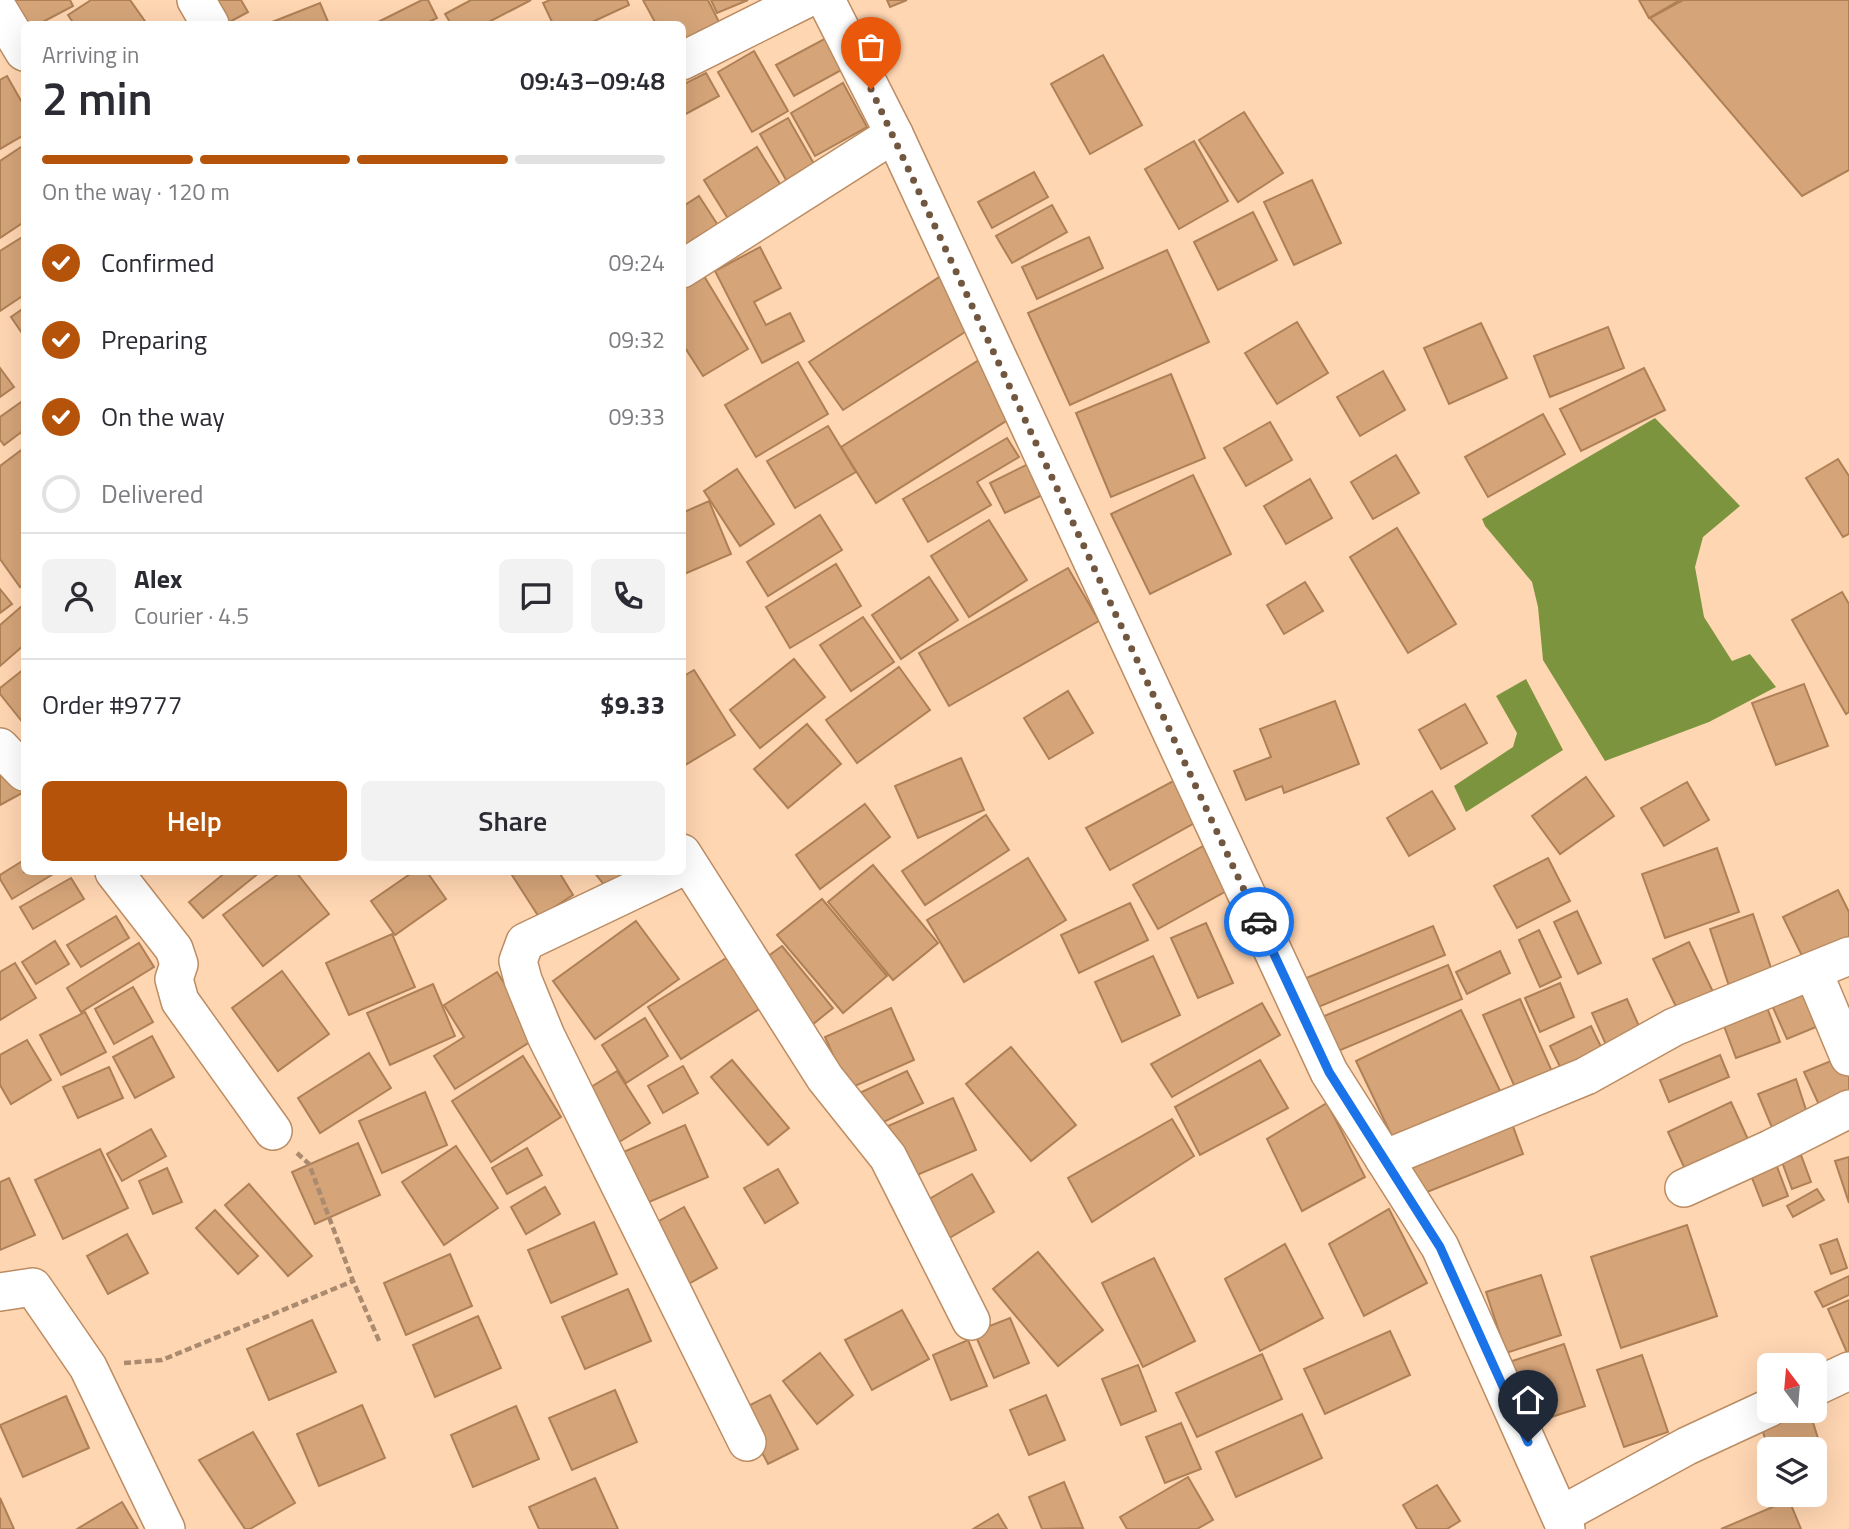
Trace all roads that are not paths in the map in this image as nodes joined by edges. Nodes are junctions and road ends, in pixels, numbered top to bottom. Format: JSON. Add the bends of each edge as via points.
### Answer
{"nodes":[{"id":1,"x":196,"y":0,"type":"edge"},
{"id":2,"x":804,"y":0,"type":"edge"},
{"id":3,"x":826,"y":0,"type":"edge"},
{"id":4,"x":0,"y":12,"type":"edge"},
{"id":5,"x":208,"y":21,"type":"edge"},
{"id":6,"x":21,"y":47,"type":"edge"},
{"id":7,"x":686,"y":59,"type":"edge"},
{"id":8,"x":894,"y":134,"type":"junction"},
{"id":9,"x":686,"y":266,"type":"edge"},
{"id":10,"x":0,"y":747,"type":"edge"},
{"id":11,"x":21,"y":769,"type":"edge"},
{"id":12,"x":686,"y":871,"type":"edge"},
{"id":13,"x":116,"y":875,"type":"edge"},
{"id":14,"x":659,"y":875,"type":"edge"},
{"id":15,"x":1849,"y":956,"type":"edge"},
{"id":16,"x":1813,"y":971,"type":"junction"},
{"id":17,"x":1849,"y":1057,"type":"edge"},
{"id":18,"x":1849,"y":1109,"type":"edge"},
{"id":19,"x":273,"y":1131,"type":"road end"},
{"id":20,"x":1384,"y":1159,"type":"junction"},
{"id":21,"x":1684,"y":1188,"type":"dead end"},
{"id":22,"x":0,"y":1292,"type":"edge"},
{"id":23,"x":971,"y":1321,"type":"dead end"},
{"id":24,"x":1849,"y":1371,"type":"edge"},
{"id":25,"x":1827,"y":1381,"type":"edge"},
{"id":26,"x":1757,"y":1414,"type":"edge"},
{"id":27,"x":747,"y":1442,"type":"dead end"},
{"id":28,"x":1564,"y":1522,"type":"edge"},
{"id":29,"x":166,"y":1529,"type":"edge"}],
"edges":[{"from":1,"to":5,"type":"street"},
{"from":2,"to":7,"type":"street"},
{"from":3,"to":8,"type":"street"},
{"from":4,"to":6,"type":"street"},
{"from":8,"to":9,"type":"street"},
{"from":8,"to":20,"type":"street","via":[[1329,1072]]},
{"from":10,"to":11,"type":"street"},
{"from":12,"to":23,"type":"street","via":[[825,1078],[888,1157]]},
{"from":13,"to":19,"type":"street","via":[[174,949],[180,1001]]},
{"from":14,"to":27,"type":"street","via":[[525,942],[518,961],[545,1036]]},
{"from":15,"to":16,"type":"street"},
{"from":16,"to":17,"type":"street"},
{"from":16,"to":20,"type":"street","via":[[1674,1027],[1586,1076]]},
{"from":18,"to":21,"type":"street"},
{"from":20,"to":28,"type":"street","via":[[1440,1247]]},
{"from":22,"to":29,"type":"street","via":[[33,1287],[88,1367]]},
{"from":24,"to":25,"type":"street"},
{"from":26,"to":28,"type":"street","via":[[1687,1446]]}]}
